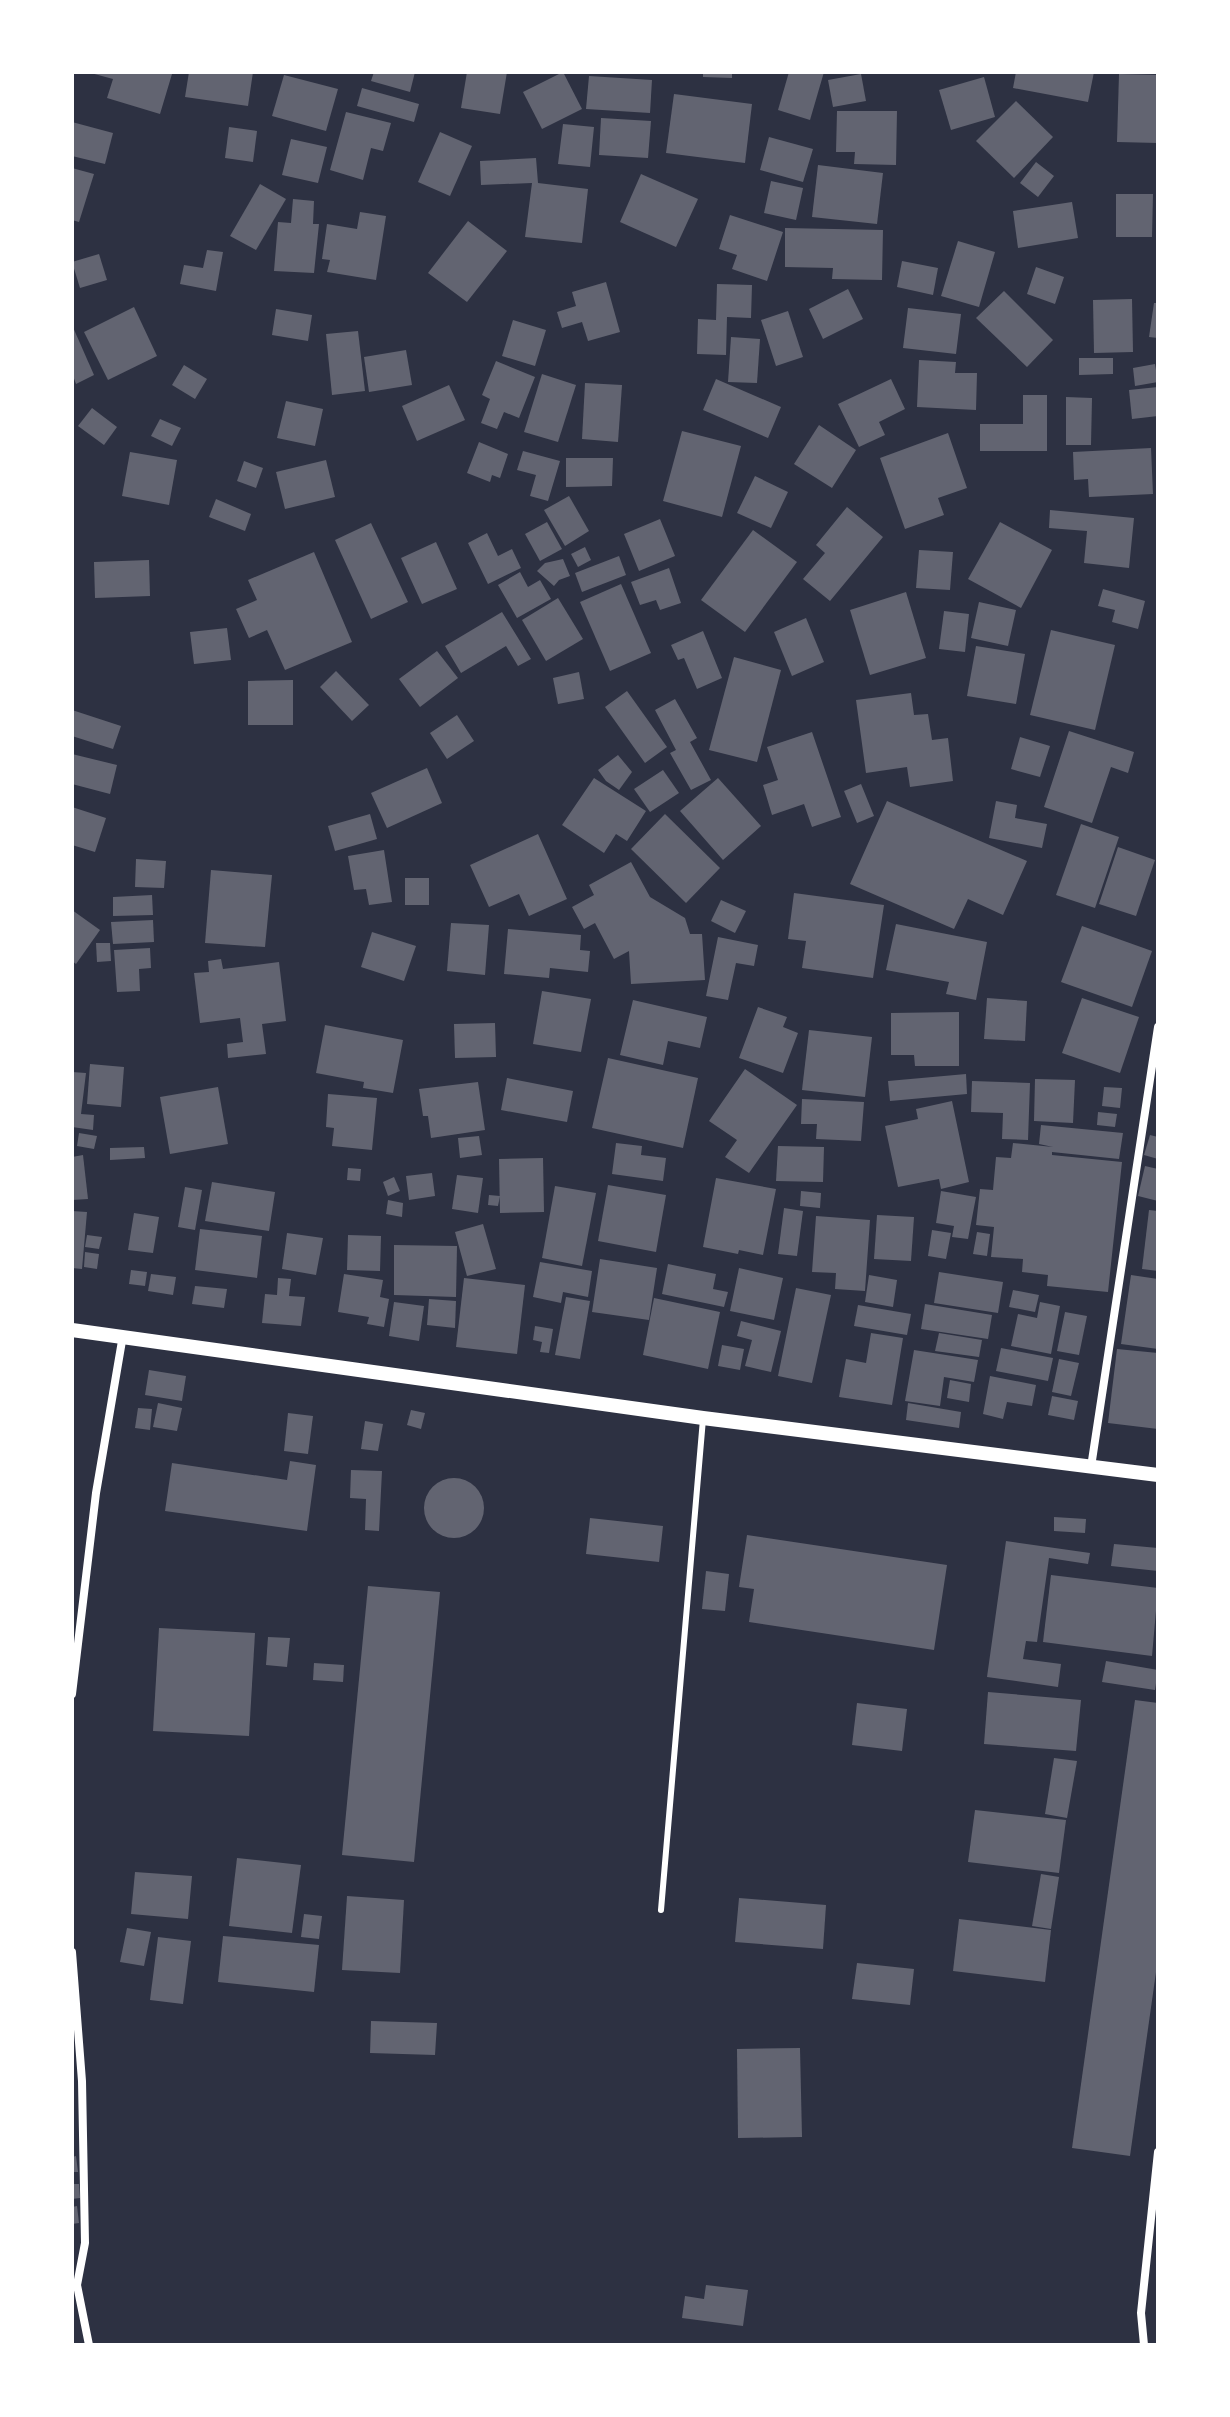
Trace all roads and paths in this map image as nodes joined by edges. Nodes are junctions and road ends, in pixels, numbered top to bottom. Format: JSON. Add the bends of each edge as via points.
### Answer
{"nodes":[{"id":1,"x":1158,"y":1027,"type":"edge"},
{"id":2,"x":72,"y":1330,"type":"edge"},
{"id":3,"x":123,"y":1335,"type":"junction"},
{"id":4,"x":703,"y":1418,"type":"junction"},
{"id":5,"x":1091,"y":1467,"type":"junction"},
{"id":6,"x":1158,"y":1475,"type":"edge"},
{"id":7,"x":72,"y":1694,"type":"edge"},
{"id":8,"x":661,"y":1910,"type":"dead end"},
{"id":9,"x":72,"y":1952,"type":"edge"},
{"id":10,"x":1158,"y":2152,"type":"edge"},
{"id":11,"x":75,"y":2283,"type":"edge"},
{"id":12,"x":89,"y":2345,"type":"edge"},
{"id":13,"x":1144,"y":2345,"type":"edge"}],
"edges":[{"from":1,"to":5,"type":"street"},
{"from":2,"to":3,"type":"street"},
{"from":3,"to":4,"type":"street"},
{"from":3,"to":7,"type":"street","via":[[96,1493]]},
{"from":4,"to":5,"type":"street"},
{"from":4,"to":8,"type":"lane"},
{"from":5,"to":6,"type":"street"},
{"from":9,"to":11,"type":"street","via":[[85,2228]]},
{"from":10,"to":13,"type":"street","via":[[1141,2313]]},
{"from":11,"to":12,"type":"street"}]}
